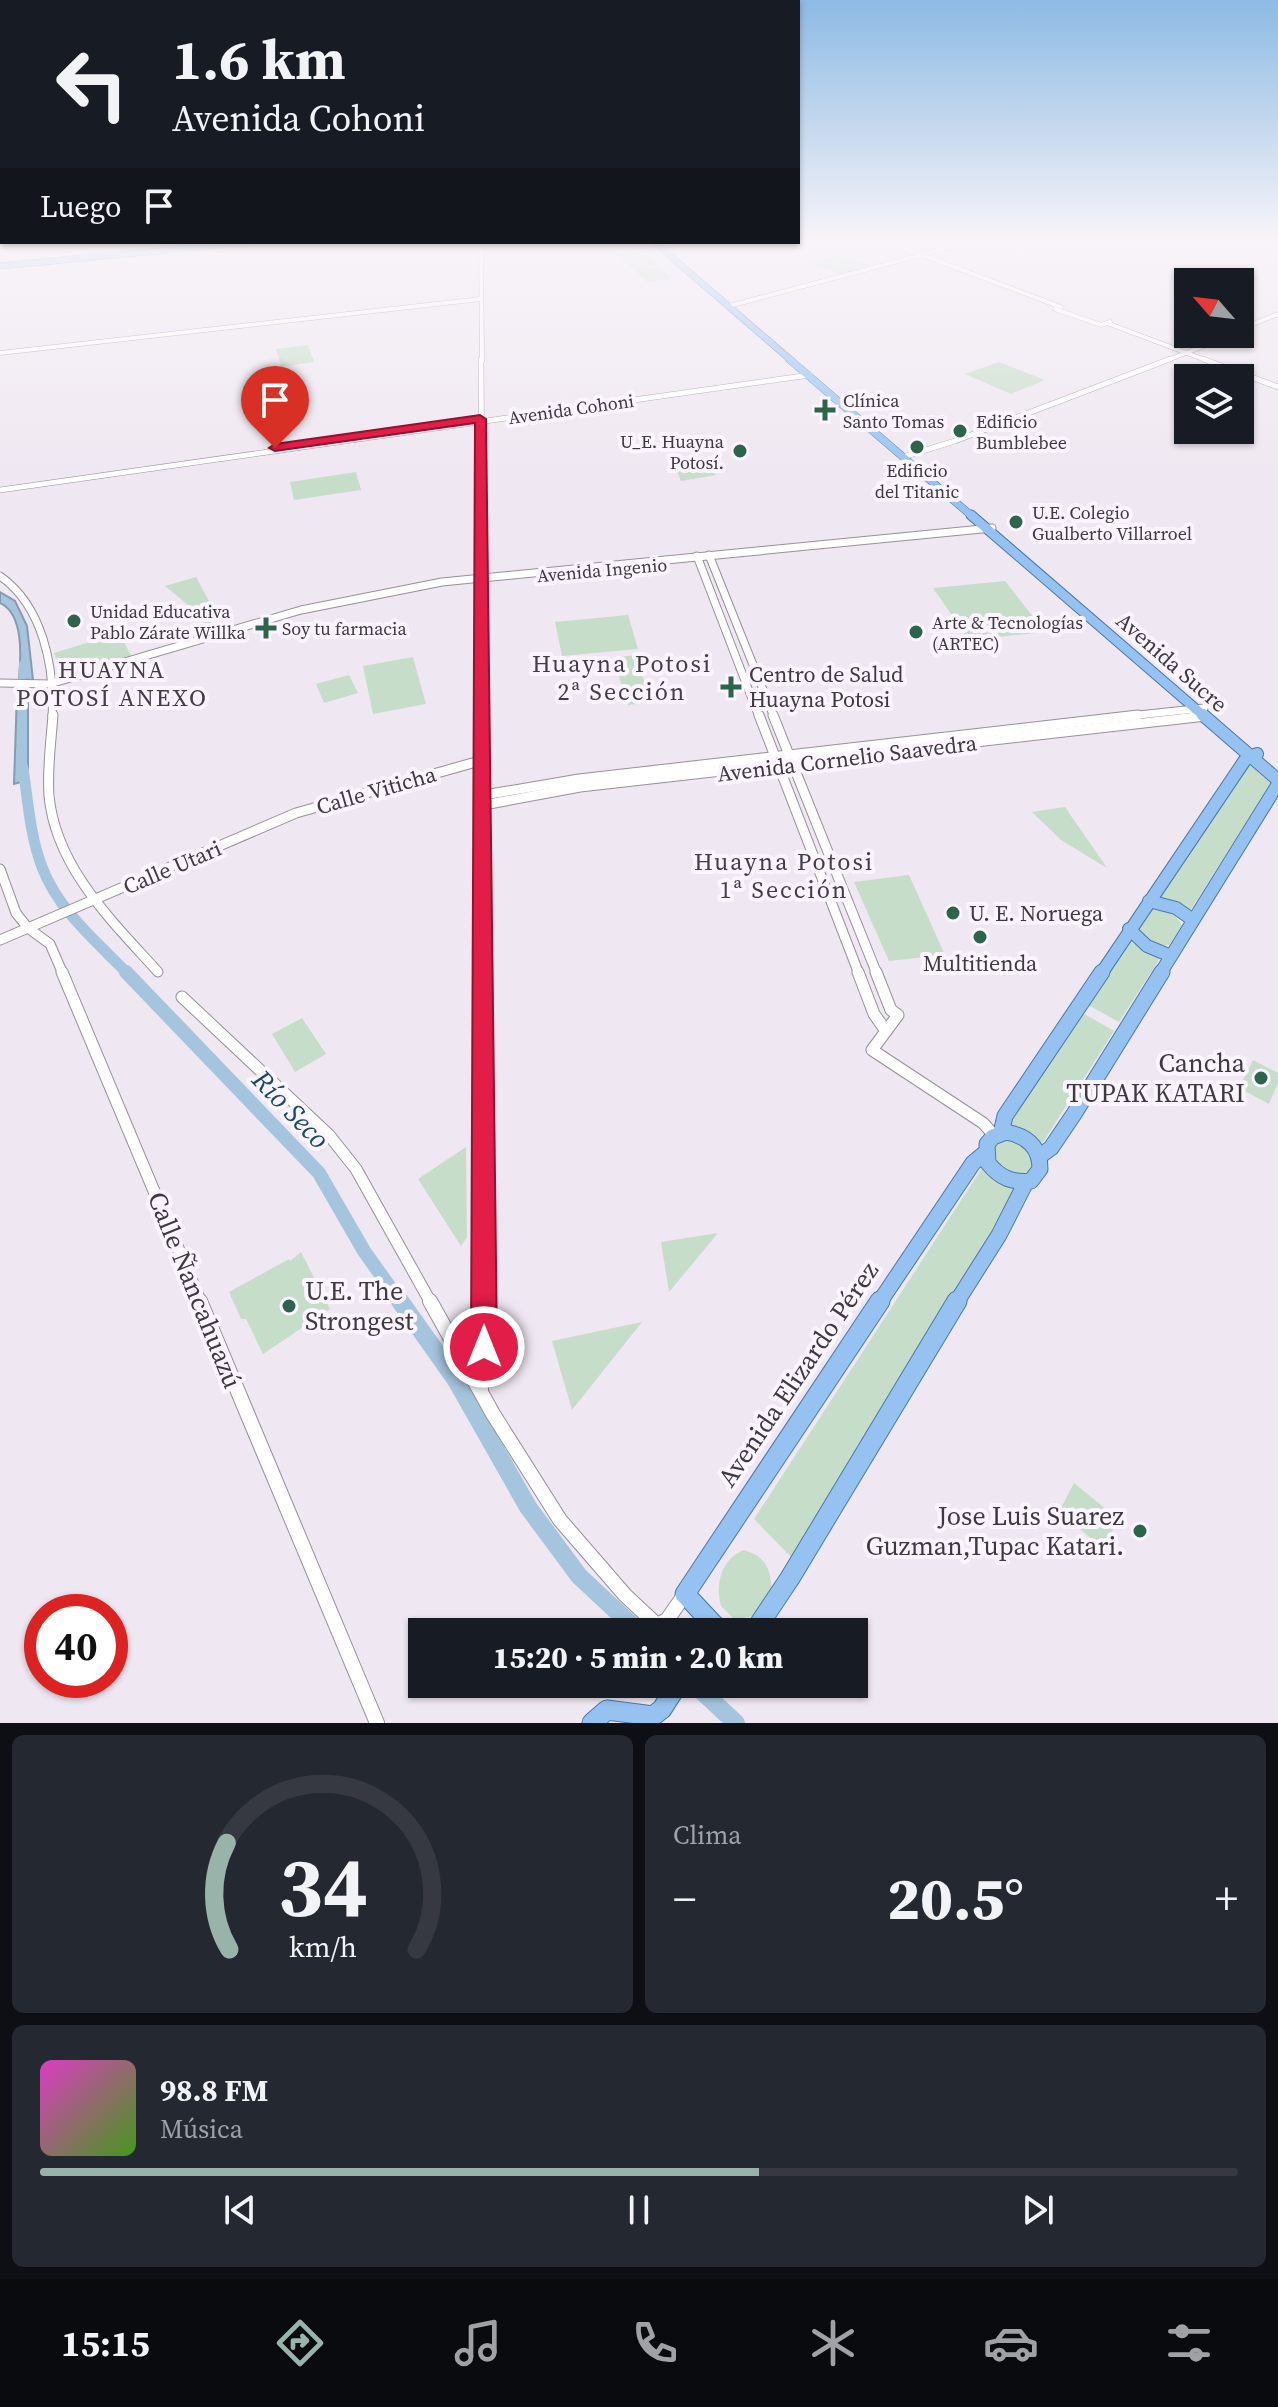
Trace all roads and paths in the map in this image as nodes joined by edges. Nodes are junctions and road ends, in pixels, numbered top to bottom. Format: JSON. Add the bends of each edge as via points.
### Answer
{"nodes":[{"id":1,"x":308,"y":318,"type":"edge"},
{"id":2,"x":481,"y":318,"type":"edge"},
{"id":3,"x":747,"y":318,"type":"edge"},
{"id":4,"x":747,"y":318,"type":"edge"},
{"id":5,"x":1091,"y":318,"type":"edge"},
{"id":6,"x":1194,"y":348,"type":"edge"},
{"id":7,"x":1195,"y":348,"type":"edge"},
{"id":8,"x":1184,"y":352,"type":"junction"},
{"id":9,"x":0,"y":353,"type":"edge"},
{"id":10,"x":808,"y":374,"type":"junction"},
{"id":11,"x":1278,"y":387,"type":"edge"},
{"id":12,"x":481,"y":420,"type":"junction"},
{"id":13,"x":904,"y":456,"type":"junction"},
{"id":14,"x":0,"y":488,"type":"edge"},
{"id":15,"x":992,"y":531,"type":"junction"},
{"id":16,"x":710,"y":557,"type":"junction"},
{"id":17,"x":699,"y":558,"type":"junction"},
{"id":18,"x":0,"y":576,"type":"edge"},
{"id":19,"x":481,"y":578,"type":"junction"},
{"id":20,"x":0,"y":683,"type":"edge"},
{"id":21,"x":50,"y":686,"type":"junction"},
{"id":22,"x":1204,"y":712,"type":"junction"},
{"id":23,"x":1254,"y":755,"type":"junction"},
{"id":24,"x":483,"y":760,"type":"junction"},
{"id":25,"x":790,"y":760,"type":"junction"},
{"id":26,"x":777,"y":762,"type":"junction"},
{"id":27,"x":1278,"y":771,"type":"edge"},
{"id":28,"x":1278,"y":782,"type":"edge"},
{"id":29,"x":484,"y":800,"type":"junction"},
{"id":30,"x":270,"y":825,"type":"joint"},
{"id":31,"x":0,"y":869,"type":"edge"},
{"id":32,"x":94,"y":900,"type":"junction"},
{"id":33,"x":1149,"y":901,"type":"junction"},
{"id":34,"x":1193,"y":920,"type":"junction"},
{"id":35,"x":25,"y":929,"type":"junction"},
{"id":36,"x":1129,"y":929,"type":"junction"},
{"id":37,"x":0,"y":940,"type":"edge"},
{"id":38,"x":1171,"y":956,"type":"junction"},
{"id":39,"x":158,"y":972,"type":"dead end"},
{"id":40,"x":182,"y":997,"type":"dead end"},
{"id":41,"x":886,"y":1031,"type":"junction"},
{"id":42,"x":997,"y":1134,"type":"junction"},
{"id":43,"x":985,"y":1153,"type":"junction"},
{"id":44,"x":1040,"y":1156,"type":"junction"},
{"id":45,"x":1026,"y":1182,"type":"junction"},
{"id":46,"x":481,"y":1391,"type":"junction"},
{"id":47,"x":685,"y":1594,"type":"junction"},
{"id":48,"x":707,"y":1618,"type":"edge"},
{"id":49,"x":763,"y":1618,"type":"edge"},
{"id":50,"x":669,"y":1698,"type":"edge"},
{"id":51,"x":377,"y":1723,"type":"edge"},
{"id":52,"x":592,"y":1723,"type":"edge"}],
"edges":[{"from":1,"to":9,"type":"street"},
{"from":2,"to":12,"type":"street"},
{"from":3,"to":10,"type":"main road"},
{"from":4,"to":13,"type":"main road"},
{"from":5,"to":8,"type":"street"},
{"from":6,"to":8,"type":"street"},
{"from":7,"to":8,"type":"street"},
{"from":8,"to":11,"type":"street"},
{"from":8,"to":13,"type":"street"},
{"from":10,"to":12,"type":"street","name":"Avenida Cohoni"},
{"from":10,"to":13,"type":"main road"},
{"from":12,"to":14,"type":"street","name":"Avenida Cohoni"},
{"from":12,"to":19,"type":"street"},
{"from":13,"to":15,"type":"main road","name":"Avenida Sucre"},
{"from":15,"to":16,"type":"street","name":"Avenida Ingenio"},
{"from":15,"to":22,"type":"main road","name":"Avenida Sucre"},
{"from":16,"to":17,"type":"street","name":"Avenida Ingenio"},
{"from":16,"to":25,"type":"street"},
{"from":17,"to":19,"type":"street","name":"Avenida Ingenio"},
{"from":17,"to":26,"type":"street"},
{"from":18,"to":21,"type":"street","via":[[16,586],[33,613]]},
{"from":19,"to":21,"type":"street","name":"Avenida Ingenio","via":[[210,639]]},
{"from":19,"to":24,"type":"street"},
{"from":20,"to":21,"type":"street","name":"Avenida Ingenio"},
{"from":21,"to":32,"type":"street","via":[[51,808],[75,876]]},
{"from":22,"to":23,"type":"main road","name":"Avenida Sucre"},
{"from":22,"to":25,"type":"street","name":"Avenida Cornelio Saavedra"},
{"from":23,"to":27,"type":"main road","name":"Avenida Sucre"},
{"from":23,"to":28,"type":"main road","name":"Avenida Sucre"},
{"from":23,"to":33,"type":"main road"},
{"from":24,"to":29,"type":"street"},
{"from":24,"to":30,"type":"street","name":"Calle Viticha","via":[[324,803]]},
{"from":25,"to":26,"type":"street","name":"Avenida Cornelio Saavedra"},
{"from":25,"to":41,"type":"street","via":[[891,1010],[898,1015]]},
{"from":26,"to":29,"type":"street","name":"Avenida Cornelio Saavedra"},
{"from":26,"to":41,"type":"street","via":[[874,1014]]},
{"from":28,"to":34,"type":"main road"},
{"from":29,"to":46,"type":"street"},
{"from":30,"to":32,"type":"street","name":"Calle Utari"},
{"from":31,"to":35,"type":"street","name":"Calle Ñancahuazú"},
{"from":32,"to":35,"type":"street","name":"Calle Utari"},
{"from":32,"to":39,"type":"street"},
{"from":33,"to":34,"type":"main road","via":[[1171,905]]},
{"from":33,"to":36,"type":"main road"},
{"from":34,"to":38,"type":"main road"},
{"from":35,"to":37,"type":"street","name":"Calle Utari"},
{"from":35,"to":51,"type":"street","name":"Calle Ñancahuazú","via":[[50,944]]},
{"from":36,"to":38,"type":"main road","via":[[1147,946]]},
{"from":36,"to":42,"type":"main road"},
{"from":38,"to":44,"type":"main road","via":[[1074,1114]]},
{"from":40,"to":46,"type":"street","via":[[329,1135],[356,1169]]},
{"from":41,"to":42,"type":"street","via":[[872,1050]]},
{"from":42,"to":43,"type":"main road"},
{"from":42,"to":44,"type":"main road","via":[[1022,1136]]},
{"from":43,"to":45,"type":"main road","via":[[999,1176]]},
{"from":43,"to":47,"type":"main road","name":"Avenida Elizardo Pérez","via":[[973,1163]]},
{"from":44,"to":45,"type":"main road","via":[[1039,1172]]},
{"from":45,"to":49,"type":"main road","via":[[999,1235]]},
{"from":46,"to":47,"type":"street","via":[[560,1520],[647,1619],[657,1625],[667,1620]]},
{"from":47,"to":48,"type":"main road"},
{"from":50,"to":52,"type":"main road","via":[[662,1709],[645,1717],[607,1710]]}]}
